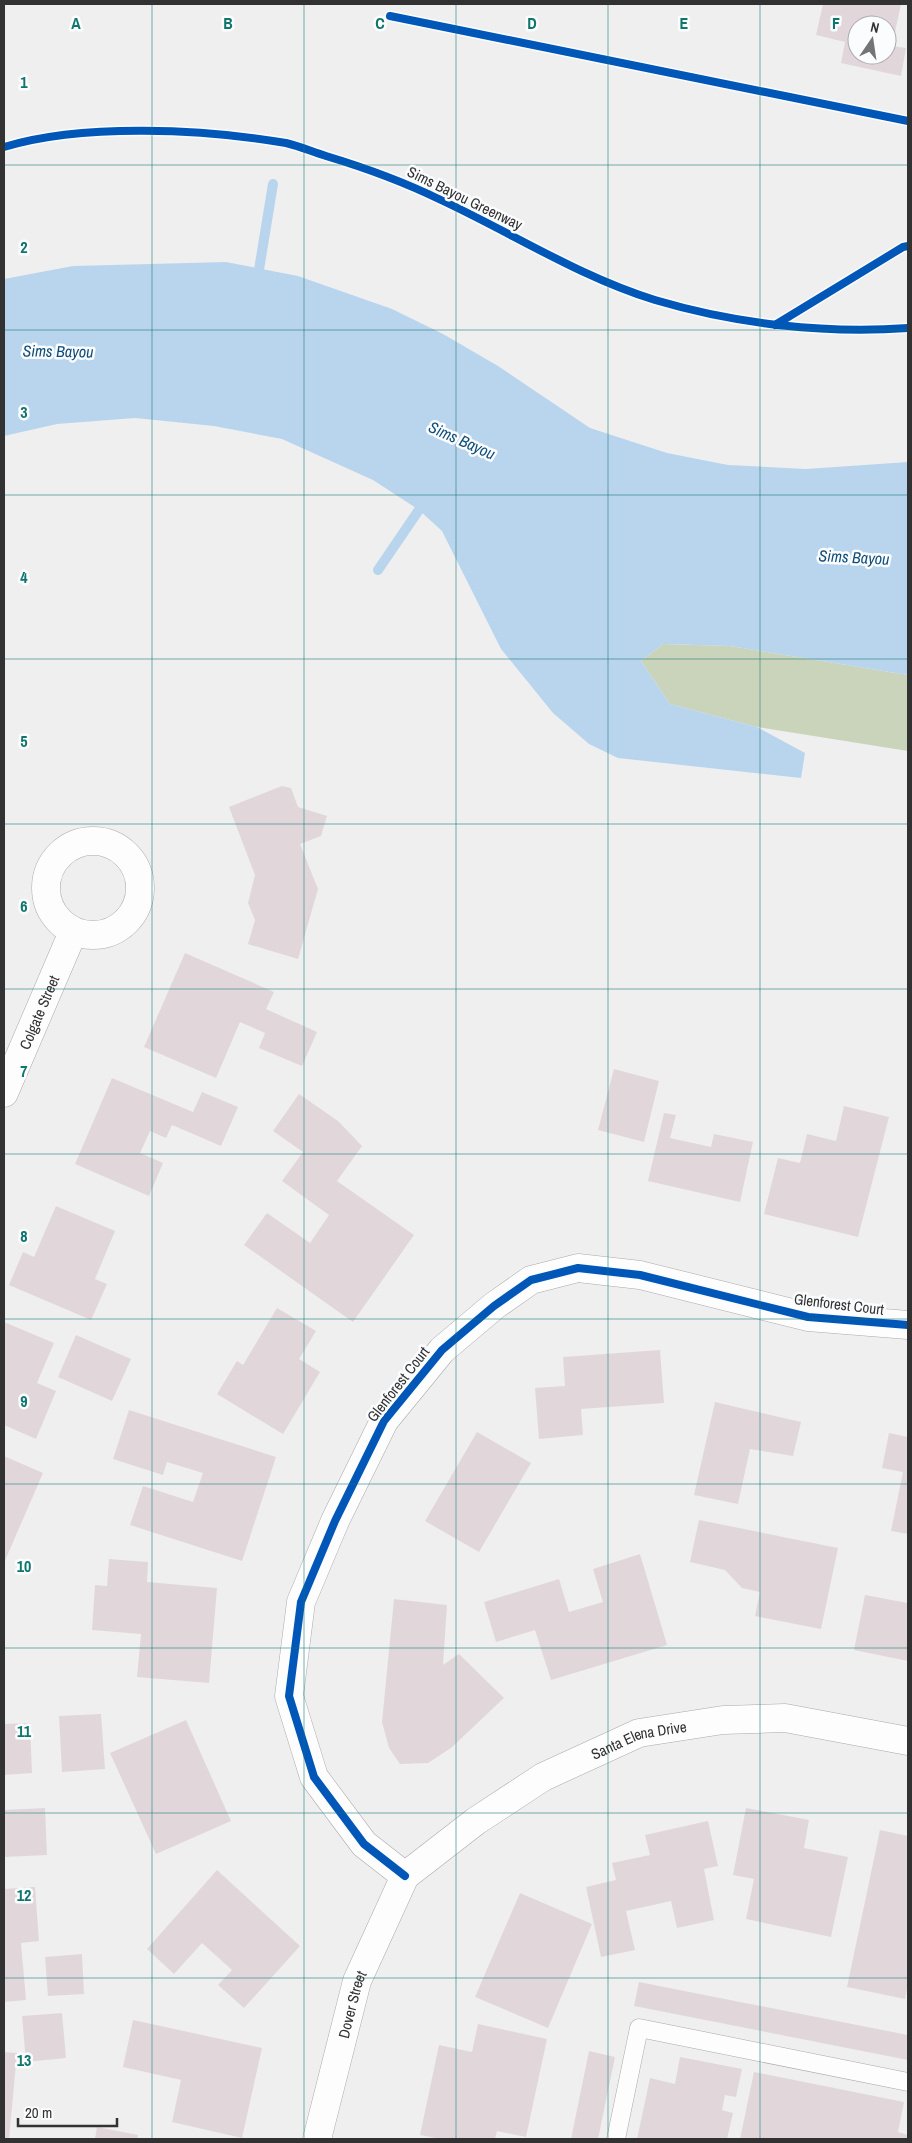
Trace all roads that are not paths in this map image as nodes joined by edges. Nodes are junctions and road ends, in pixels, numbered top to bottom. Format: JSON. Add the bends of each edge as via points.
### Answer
{"nodes":[{"id":1,"x":73,"y":932,"type":"dead end"},
{"id":2,"x":4,"y":1093,"type":"edge"},
{"id":3,"x":908,"y":1325,"type":"edge"},
{"id":4,"x":908,"y":1741,"type":"edge"},
{"id":5,"x":405,"y":1876,"type":"junction"},
{"id":6,"x":908,"y":2082,"type":"edge"},
{"id":7,"x":316,"y":2139,"type":"edge"},
{"id":8,"x":616,"y":2139,"type":"edge"}],
"edges":[{"from":1,"to":2,"type":"street","name":"Colgate Street"},
{"from":3,"to":5,"type":"street","name":"Glenforest Court","via":[[808,1317],[640,1275],[578,1268],[531,1280],[442,1350],[384,1421],[335,1521],[301,1602],[289,1696],[314,1777],[364,1844]]},
{"from":4,"to":5,"type":"street","name":"Santa Elena Drive","via":[[785,1718],[723,1720],[639,1733],[544,1777],[476,1821]]},
{"from":5,"to":7,"type":"street","name":"Dover Street","via":[[358,1981]]},
{"from":6,"to":8,"type":"lane","via":[[639,2028]]}]}
